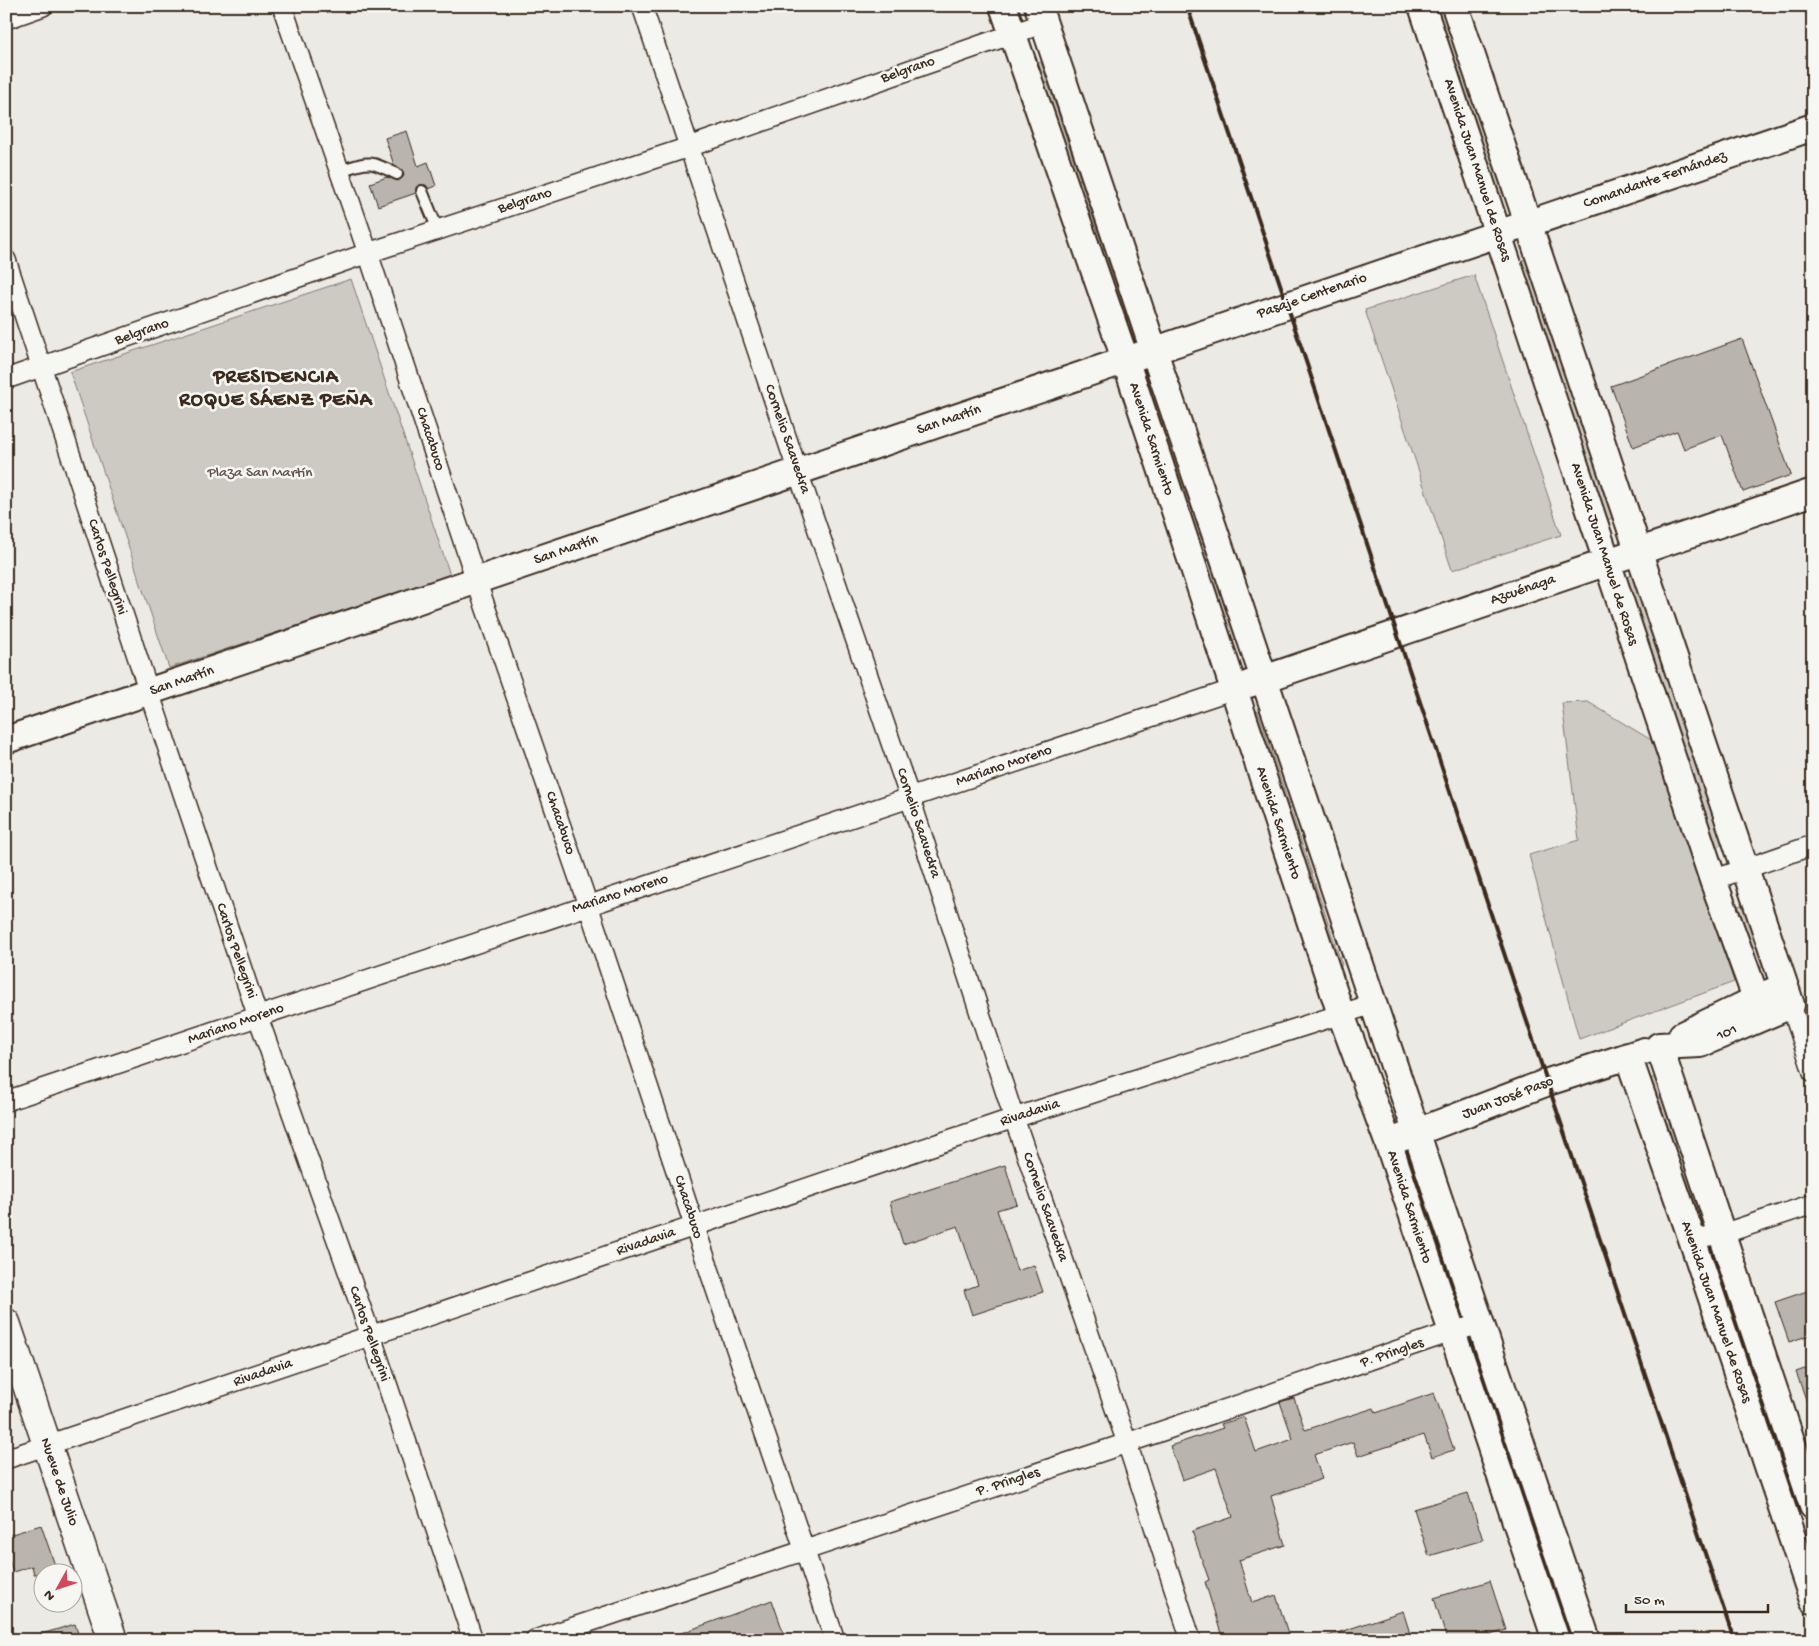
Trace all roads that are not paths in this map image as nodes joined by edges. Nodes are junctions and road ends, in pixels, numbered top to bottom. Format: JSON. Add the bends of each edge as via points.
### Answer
{"nodes":[{"id":1,"x":43,"y":6,"type":"edge"},
{"id":2,"x":282,"y":6,"type":"edge"},
{"id":3,"x":642,"y":6,"type":"edge"},
{"id":4,"x":1003,"y":6,"type":"edge"},
{"id":5,"x":1422,"y":6,"type":"edge"},
{"id":6,"x":1454,"y":6,"type":"edge"},
{"id":7,"x":1041,"y":15,"type":"edge"},
{"id":8,"x":6,"y":19,"type":"edge"},
{"id":9,"x":1012,"y":33,"type":"junction"},
{"id":10,"x":1813,"y":127,"type":"edge"},
{"id":11,"x":690,"y":147,"type":"junction"},
{"id":12,"x":340,"y":171,"type":"junction"},
{"id":13,"x":397,"y":174,"type":"dead end"},
{"id":14,"x":422,"y":191,"type":"dead end"},
{"id":15,"x":1528,"y":223,"type":"junction"},
{"id":16,"x":438,"y":230,"type":"junction"},
{"id":17,"x":1498,"y":233,"type":"junction"},
{"id":18,"x":368,"y":253,"type":"junction"},
{"id":19,"x":6,"y":260,"type":"edge"},
{"id":20,"x":1154,"y":350,"type":"junction"},
{"id":21,"x":1125,"y":359,"type":"junction"},
{"id":22,"x":41,"y":367,"type":"junction"},
{"id":23,"x":6,"y":379,"type":"edge"},
{"id":24,"x":798,"y":472,"type":"junction"},
{"id":25,"x":1813,"y":492,"type":"edge"},
{"id":26,"x":1638,"y":551,"type":"junction"},
{"id":27,"x":1607,"y":561,"type":"junction"},
{"id":28,"x":476,"y":580,"type":"junction"},
{"id":29,"x":1264,"y":678,"type":"junction"},
{"id":30,"x":1234,"y":689,"type":"junction"},
{"id":31,"x":149,"y":692,"type":"junction"},
{"id":32,"x":6,"y":740,"type":"edge"},
{"id":33,"x":910,"y":798,"type":"junction"},
{"id":34,"x":1813,"y":844,"type":"edge"},
{"id":35,"x":1745,"y":868,"type":"junction"},
{"id":36,"x":1713,"y":880,"type":"junction"},
{"id":37,"x":588,"y":905,"type":"junction"},
{"id":38,"x":1789,"y":996,"type":"junction"},
{"id":39,"x":1756,"y":998,"type":"junction"},
{"id":40,"x":1374,"y":1004,"type":"junction"},
{"id":41,"x":1341,"y":1014,"type":"junction"},
{"id":42,"x":258,"y":1016,"type":"junction"},
{"id":43,"x":1659,"y":1046,"type":"junction"},
{"id":44,"x":1628,"y":1056,"type":"junction"},
{"id":45,"x":1813,"y":1072,"type":"edge"},
{"id":46,"x":6,"y":1101,"type":"edge"},
{"id":47,"x":1014,"y":1118,"type":"junction"},
{"id":48,"x":1418,"y":1133,"type":"junction"},
{"id":49,"x":1388,"y":1142,"type":"junction"},
{"id":50,"x":1813,"y":1204,"type":"edge"},
{"id":51,"x":694,"y":1226,"type":"junction"},
{"id":52,"x":1722,"y":1234,"type":"junction"},
{"id":53,"x":1692,"y":1239,"type":"junction"},
{"id":54,"x":6,"y":1323,"type":"edge"},
{"id":55,"x":1481,"y":1324,"type":"junction"},
{"id":56,"x":1451,"y":1332,"type":"junction"},
{"id":57,"x":371,"y":1336,"type":"junction"},
{"id":58,"x":1127,"y":1443,"type":"junction"},
{"id":59,"x":47,"y":1445,"type":"junction"},
{"id":60,"x":6,"y":1459,"type":"edge"},
{"id":61,"x":1813,"y":1506,"type":"edge"},
{"id":62,"x":805,"y":1549,"type":"junction"},
{"id":63,"x":1813,"y":1600,"type":"edge"},
{"id":64,"x":113,"y":1640,"type":"edge"},
{"id":65,"x":473,"y":1640,"type":"edge"},
{"id":66,"x":535,"y":1640,"type":"edge"},
{"id":67,"x":835,"y":1640,"type":"edge"},
{"id":68,"x":1191,"y":1640,"type":"edge"},
{"id":69,"x":1556,"y":1640,"type":"edge"},
{"id":70,"x":1587,"y":1640,"type":"edge"}],
"edges":[{"from":1,"to":8,"type":"street"},
{"from":2,"to":12,"type":"street","name":"Chacabuco"},
{"from":3,"to":11,"type":"street","name":"Cornelio Saavedra"},
{"from":4,"to":9,"type":"main road","name":"Avenida Sarmiento"},
{"from":5,"to":17,"type":"main road","name":"Avenida Juan Manuel de Rosas"},
{"from":6,"to":15,"type":"main road","name":"Avenida Juan Manuel de Rosas"},
{"from":7,"to":9,"type":"street","name":"Belgrano"},
{"from":7,"to":20,"type":"main road","name":"Avenida Sarmiento"},
{"from":9,"to":11,"type":"street","name":"Belgrano"},
{"from":9,"to":21,"type":"main road","name":"Avenida Sarmiento"},
{"from":10,"to":15,"type":"main road","name":"Comandante Fernández"},
{"from":11,"to":16,"type":"street","name":"Belgrano"},
{"from":11,"to":24,"type":"street","name":"Cornelio Saavedra"},
{"from":12,"to":13,"type":"lane","via":[[375,163]]},
{"from":12,"to":18,"type":"street","name":"Chacabuco"},
{"from":14,"to":16,"type":"lane"},
{"from":15,"to":17,"type":"main road","name":"Comandante Fernández"},
{"from":15,"to":26,"type":"main road","name":"Avenida Juan Manuel de Rosas"},
{"from":16,"to":18,"type":"street","name":"Belgrano"},
{"from":17,"to":20,"type":"main road","name":"Pasaje Centenario"},
{"from":17,"to":27,"type":"main road","name":"Avenida Juan Manuel de Rosas"},
{"from":18,"to":22,"type":"street","name":"Belgrano"},
{"from":18,"to":28,"type":"street","name":"Chacabuco"},
{"from":19,"to":22,"type":"street","name":"Carlos Pellegrini"},
{"from":20,"to":21,"type":"main road","name":"Pasaje Centenario"},
{"from":20,"to":29,"type":"main road","name":"Avenida Sarmiento"},
{"from":21,"to":24,"type":"main road","name":"San Martín"},
{"from":21,"to":30,"type":"main road","name":"Avenida Sarmiento"},
{"from":22,"to":23,"type":"street","name":"Belgrano"},
{"from":22,"to":31,"type":"street","name":"Carlos Pellegrini"},
{"from":24,"to":28,"type":"main road","name":"San Martín"},
{"from":24,"to":33,"type":"street","name":"Cornelio Saavedra"},
{"from":25,"to":26,"type":"main road","name":"Azcuénaga"},
{"from":26,"to":27,"type":"main road","name":"Azcuénaga"},
{"from":26,"to":35,"type":"main road","name":"Avenida Juan Manuel de Rosas"},
{"from":27,"to":29,"type":"main road","name":"Azcuénaga"},
{"from":27,"to":36,"type":"main road","name":"Avenida Juan Manuel de Rosas"},
{"from":28,"to":31,"type":"main road","name":"San Martín"},
{"from":28,"to":37,"type":"street","name":"Chacabuco"},
{"from":29,"to":30,"type":"main road","name":"Azcuénaga"},
{"from":29,"to":40,"type":"main road","name":"Avenida Sarmiento"},
{"from":30,"to":33,"type":"street","name":"Mariano Moreno"},
{"from":30,"to":41,"type":"main road","name":"Avenida Sarmiento"},
{"from":31,"to":32,"type":"main road","name":"San Martín"},
{"from":31,"to":42,"type":"street","name":"Carlos Pellegrini"},
{"from":33,"to":37,"type":"street","name":"Mariano Moreno"},
{"from":33,"to":47,"type":"street","name":"Cornelio Saavedra"},
{"from":34,"to":35,"type":"street"},
{"from":35,"to":36,"type":"street"},
{"from":35,"to":38,"type":"main road","name":"Avenida Juan Manuel de Rosas"},
{"from":36,"to":39,"type":"main road","name":"Avenida Juan Manuel de Rosas"},
{"from":37,"to":42,"type":"street","name":"Mariano Moreno"},
{"from":37,"to":51,"type":"street","name":"Chacabuco"},
{"from":38,"to":39,"type":"main road"},
{"from":38,"to":43,"type":"main road","name":"101","via":[[1700,1044]]},
{"from":38,"to":45,"type":"street"},
{"from":39,"to":43,"type":"main road"},
{"from":40,"to":41,"type":"street","name":"Rivadavia"},
{"from":40,"to":48,"type":"main road","name":"Avenida Sarmiento"},
{"from":41,"to":47,"type":"street","name":"Rivadavia"},
{"from":41,"to":49,"type":"main road","name":"Avenida Sarmiento"},
{"from":42,"to":46,"type":"street","name":"Mariano Moreno"},
{"from":42,"to":57,"type":"street","name":"Carlos Pellegrini"},
{"from":43,"to":44,"type":"main road"},
{"from":43,"to":52,"type":"main road","name":"Avenida Juan Manuel de Rosas"},
{"from":44,"to":48,"type":"main road","name":"Juan José Paso","via":[[1548,1082]]},
{"from":44,"to":53,"type":"main road","name":"Avenida Juan Manuel de Rosas"},
{"from":47,"to":51,"type":"street","name":"Rivadavia"},
{"from":47,"to":58,"type":"street","name":"Cornelio Saavedra"},
{"from":48,"to":49,"type":"main road","name":"Juan José Paso"},
{"from":48,"to":55,"type":"main road","name":"Avenida Sarmiento"},
{"from":49,"to":56,"type":"main road","name":"Avenida Sarmiento"},
{"from":50,"to":52,"type":"street"},
{"from":51,"to":57,"type":"street","name":"Rivadavia"},
{"from":51,"to":62,"type":"street","name":"Chacabuco"},
{"from":52,"to":53,"type":"street"},
{"from":52,"to":61,"type":"main road","name":"Avenida Juan Manuel de Rosas"},
{"from":53,"to":63,"type":"main road","name":"Avenida Juan Manuel de Rosas"},
{"from":54,"to":59,"type":"main road","name":"Nueve de Julio"},
{"from":55,"to":56,"type":"street","name":"P. Pringles"},
{"from":55,"to":70,"type":"main road","name":"Avenida Sarmiento"},
{"from":56,"to":58,"type":"street","name":"P. Pringles"},
{"from":56,"to":69,"type":"main road","name":"Avenida Sarmiento"},
{"from":57,"to":59,"type":"street","name":"Rivadavia"},
{"from":57,"to":65,"type":"street","name":"Carlos Pellegrini"},
{"from":58,"to":62,"type":"street","name":"P. Pringles"},
{"from":58,"to":68,"type":"street","name":"Cornelio Saavedra"},
{"from":59,"to":60,"type":"street","name":"Rivadavia"},
{"from":59,"to":64,"type":"main road","name":"Nueve de Julio"},
{"from":62,"to":66,"type":"street","name":"P. Pringles"},
{"from":62,"to":67,"type":"street","name":"Chacabuco"}]}
